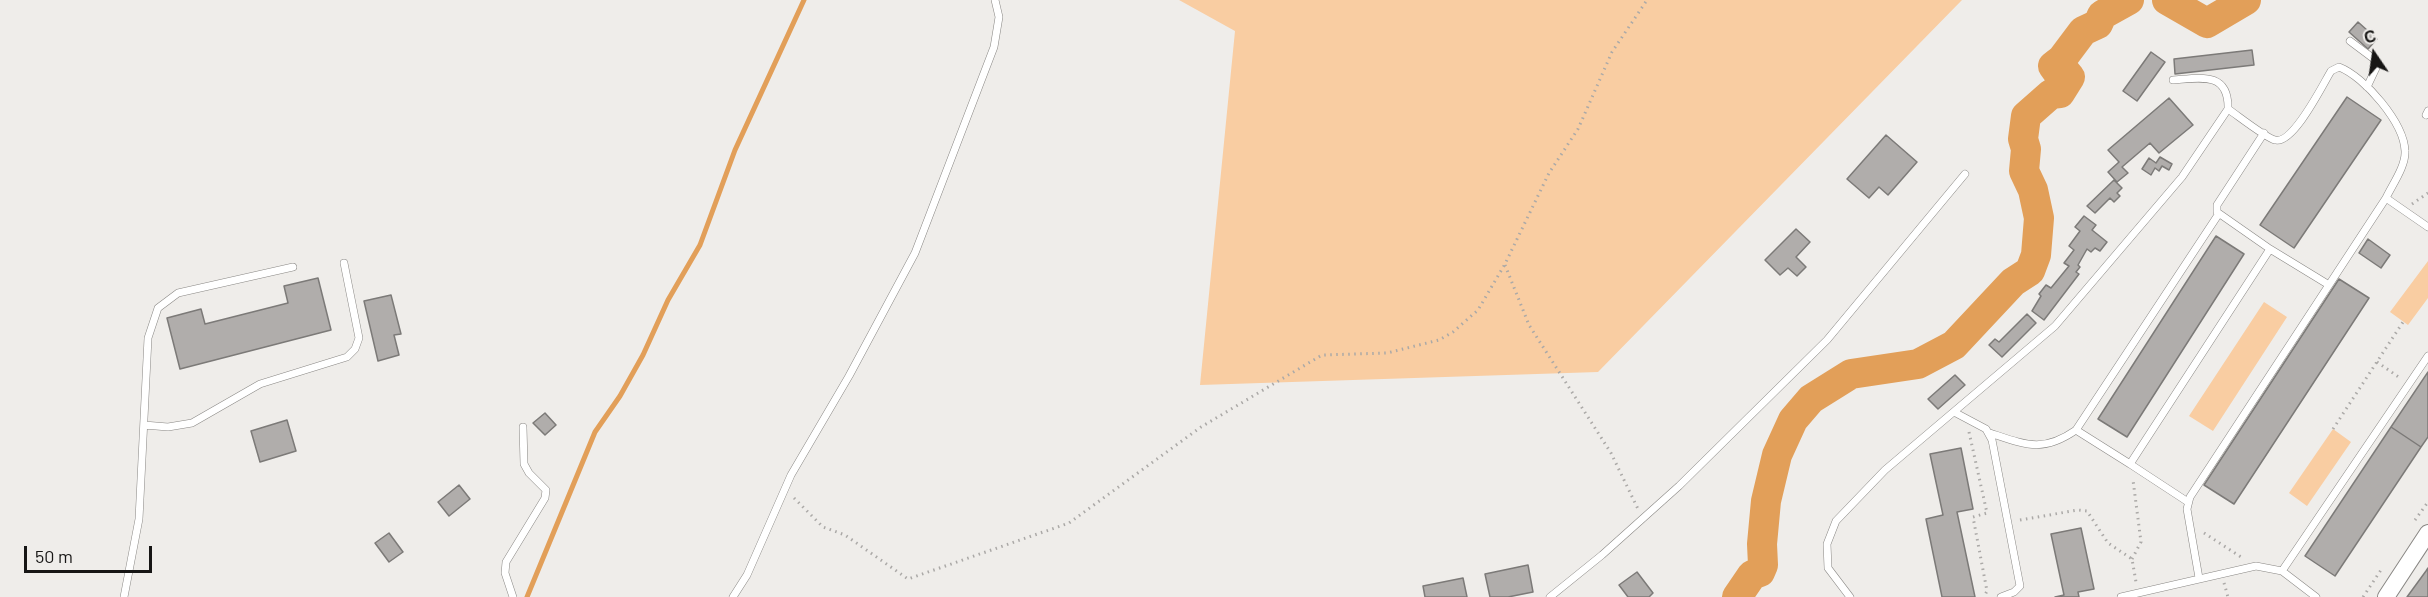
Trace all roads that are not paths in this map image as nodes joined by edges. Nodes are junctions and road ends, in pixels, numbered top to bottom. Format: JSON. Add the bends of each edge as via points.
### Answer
{"nodes":[{"id":1,"x":995,"y":0,"type":"edge"},
{"id":2,"x":2350,"y":41,"type":"dead end"},
{"id":3,"x":2173,"y":80,"type":"dead end"},
{"id":4,"x":2367,"y":87,"type":"junction"},
{"id":5,"x":2228,"y":109,"type":"junction"},
{"id":6,"x":2264,"y":133,"type":"junction"},
{"id":7,"x":1965,"y":174,"type":"dead end"},
{"id":8,"x":2386,"y":198,"type":"junction"},
{"id":9,"x":2218,"y":215,"type":"junction"},
{"id":10,"x":2428,"y":227,"type":"edge"},
{"id":11,"x":2270,"y":249,"type":"junction"},
{"id":12,"x":344,"y":263,"type":"dead end"},
{"id":13,"x":293,"y":267,"type":"dead end"},
{"id":14,"x":2329,"y":285,"type":"junction"},
{"id":15,"x":2428,"y":356,"type":"edge"},
{"id":16,"x":1954,"y":412,"type":"junction"},
{"id":17,"x":144,"y":425,"type":"junction"},
{"id":18,"x":523,"y":427,"type":"dead end"},
{"id":19,"x":2076,"y":430,"type":"junction"},
{"id":20,"x":1990,"y":434,"type":"junction"},
{"id":21,"x":2130,"y":464,"type":"junction"},
{"id":22,"x":2188,"y":502,"type":"junction"},
{"id":23,"x":2428,"y":533,"type":"edge"},
{"id":24,"x":2282,"y":572,"type":"junction"},
{"id":25,"x":2199,"y":578,"type":"junction"},
{"id":26,"x":124,"y":597,"type":"edge"},
{"id":27,"x":513,"y":597,"type":"edge"},
{"id":28,"x":733,"y":597,"type":"edge"},
{"id":29,"x":1550,"y":597,"type":"edge"},
{"id":30,"x":1850,"y":597,"type":"edge"},
{"id":31,"x":2001,"y":597,"type":"edge"},
{"id":32,"x":2121,"y":597,"type":"edge"},
{"id":33,"x":2316,"y":597,"type":"edge"},
{"id":34,"x":2386,"y":597,"type":"edge"}],
"edges":[{"from":1,"to":28,"type":"lane","via":[[999,17],[994,46],[915,254],[785,490]]},
{"from":2,"to":4,"type":"lane","via":[[2374,59],[2376,68]]},
{"from":3,"to":5,"type":"lane","via":[[2208,78],[2220,82],[2229,97]]},
{"from":4,"to":6,"type":"lane","via":[[2339,67],[2331,71],[2293,133],[2283,140],[2273,140]]},
{"from":4,"to":8,"type":"lane","via":[[2391,114],[2402,135],[2405,153]]},
{"from":5,"to":6,"type":"lane"},
{"from":5,"to":16,"type":"lane","via":[[2182,177],[2071,310]]},
{"from":6,"to":9,"type":"lane","via":[[2217,206]]},
{"from":7,"to":29,"type":"lane","via":[[1827,340],[1679,486]]},
{"from":8,"to":10,"type":"lane"},
{"from":8,"to":14,"type":"lane"},
{"from":9,"to":11,"type":"lane"},
{"from":9,"to":19,"type":"lane"},
{"from":11,"to":14,"type":"lane"},
{"from":11,"to":21,"type":"lane"},
{"from":12,"to":17,"type":"lane","via":[[359,338],[347,357],[260,384],[192,423]]},
{"from":13,"to":17,"type":"lane","via":[[178,293],[158,309],[148,338]]},
{"from":14,"to":22,"type":"lane"},
{"from":15,"to":24,"type":"lane"},
{"from":16,"to":20,"type":"lane"},
{"from":16,"to":30,"type":"lane","via":[[1885,470],[1836,521],[1827,544],[1828,568]]},
{"from":17,"to":26,"type":"lane","via":[[139,519]]},
{"from":18,"to":27,"type":"lane","via":[[524,464],[546,490],[545,498],[506,562],[505,573]]},
{"from":19,"to":20,"type":"lane","via":[[2060,441],[2033,446]]},
{"from":19,"to":21,"type":"lane"},
{"from":20,"to":31,"type":"lane","via":[[2020,586]]},
{"from":21,"to":22,"type":"lane"},
{"from":22,"to":25,"type":"lane"},
{"from":23,"to":34,"type":"street"},
{"from":24,"to":25,"type":"lane","via":[[2256,566]]},
{"from":24,"to":33,"type":"lane"},
{"from":25,"to":32,"type":"lane"}]}
